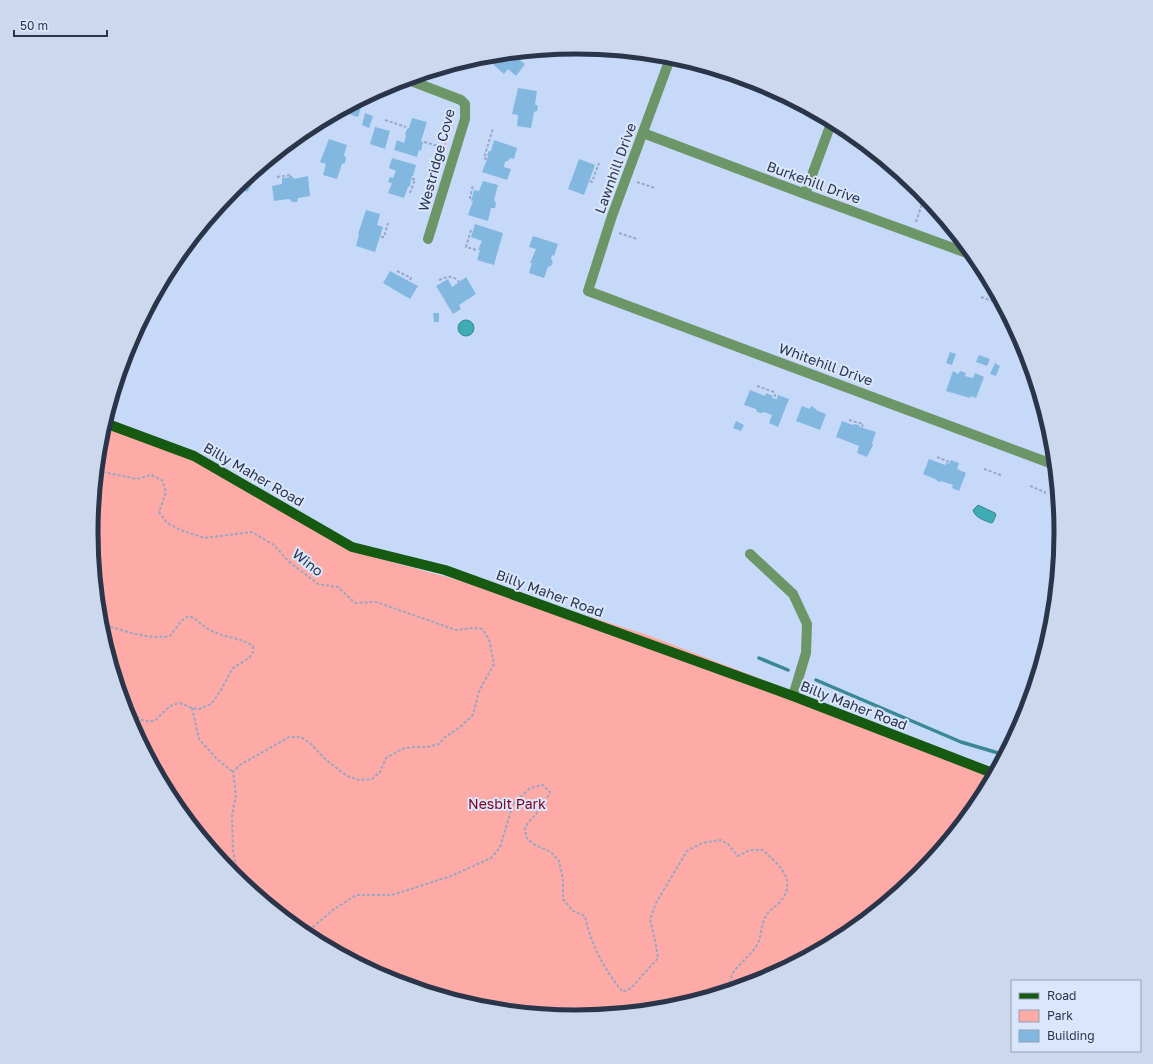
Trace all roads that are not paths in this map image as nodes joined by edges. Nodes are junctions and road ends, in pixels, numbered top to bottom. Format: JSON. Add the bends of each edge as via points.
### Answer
{"nodes":[{"id":1,"x":669,"y":63,"type":"edge"},
{"id":2,"x":414,"y":82,"type":"edge"},
{"id":3,"x":830,"y":127,"type":"edge"},
{"id":4,"x":643,"y":133,"type":"junction"},
{"id":5,"x":805,"y":194,"type":"junction"},
{"id":6,"x":428,"y":239,"type":"dead end"},
{"id":7,"x":959,"y":246,"type":"edge"},
{"id":8,"x":588,"y":291,"type":"joint"},
{"id":9,"x":111,"y":425,"type":"edge"},
{"id":10,"x":1049,"y":463,"type":"edge"},
{"id":11,"x":750,"y":554,"type":"dead end"},
{"id":12,"x":793,"y":696,"type":"junction"},
{"id":13,"x":989,"y":772,"type":"edge"}],
"edges":[{"from":1,"to":4,"type":"street","name":"Lawnhill Drive"},
{"from":2,"to":6,"type":"street","name":"Westridge Cove","via":[[461,100],[465,104],[465,119]]},
{"from":3,"to":5,"type":"street"},
{"from":4,"to":5,"type":"street","name":"Burkehill Drive"},
{"from":4,"to":8,"type":"street","name":"Lawnhill Drive"},
{"from":5,"to":7,"type":"street","name":"Burkehill Drive"},
{"from":8,"to":10,"type":"street","name":"Whitehill Drive"},
{"from":9,"to":12,"type":"main road","name":"Billy Maher Road","via":[[194,456],[352,547],[445,570]]},
{"from":11,"to":12,"type":"street","via":[[793,594],[807,624],[806,653]]},
{"from":12,"to":13,"type":"main road","name":"Billy Maher Road"}]}
